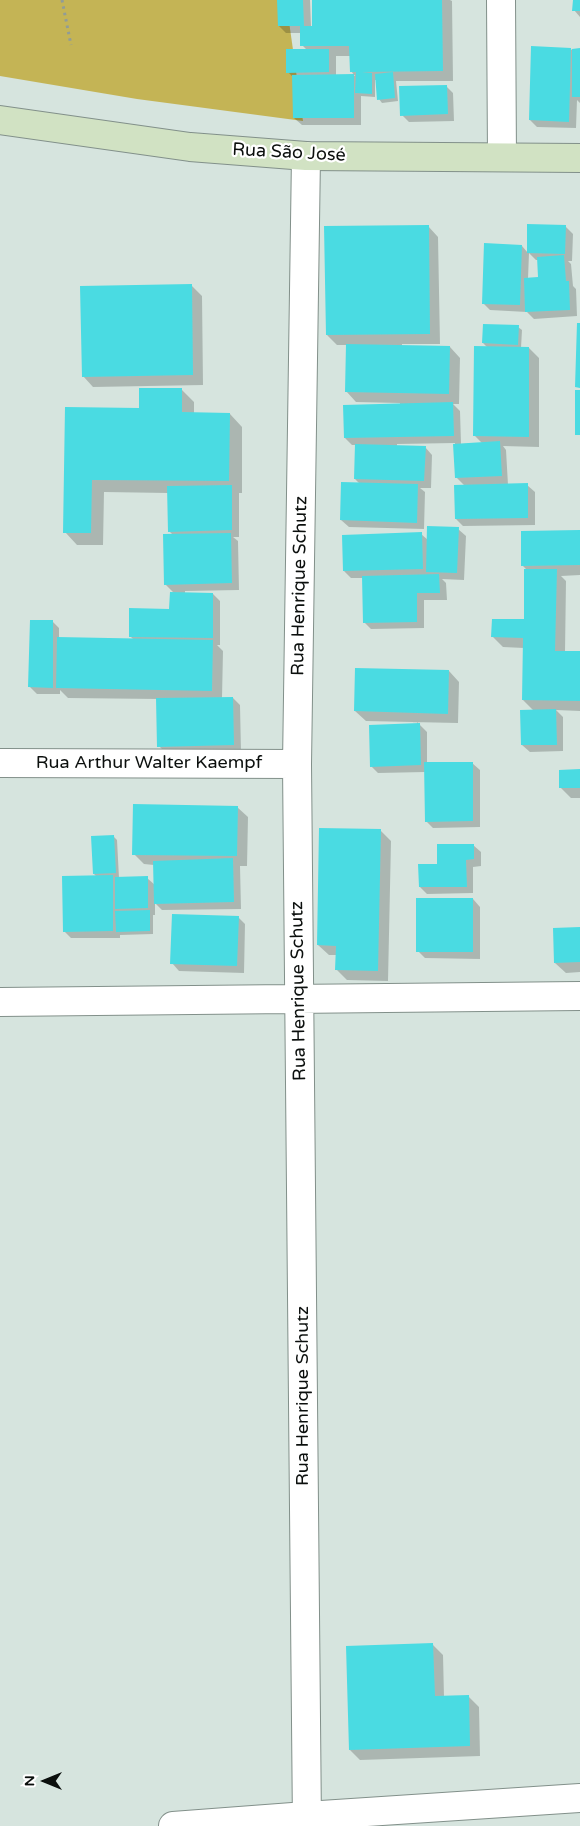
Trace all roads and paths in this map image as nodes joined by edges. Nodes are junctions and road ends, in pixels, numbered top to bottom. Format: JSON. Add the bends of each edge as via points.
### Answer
{"nodes":[{"id":1,"x":62,"y":0,"type":"edge"},
{"id":2,"x":501,"y":0,"type":"edge"},
{"id":3,"x":71,"y":45,"type":"dead end"},
{"id":4,"x":0,"y":120,"type":"edge"},
{"id":5,"x":306,"y":156,"type":"junction"},
{"id":6,"x":502,"y":157,"type":"junction"},
{"id":7,"x":580,"y":158,"type":"edge"},
{"id":8,"x":0,"y":763,"type":"edge"},
{"id":9,"x":297,"y":764,"type":"junction"},
{"id":10,"x":580,"y":996,"type":"edge"},
{"id":11,"x":300,"y":999,"type":"junction"},
{"id":12,"x":0,"y":1002,"type":"edge"},
{"id":13,"x":580,"y":1798,"type":"edge"},
{"id":14,"x":307,"y":1821,"type":"edge"},
{"id":15,"x":173,"y":1826,"type":"edge"}],
"edges":[{"from":1,"to":3,"type":"path"},
{"from":2,"to":6,"type":"street"},
{"from":4,"to":5,"type":"main road","name":"Rua São José","via":[[190,147]]},
{"from":5,"to":6,"type":"main road","name":"Rua São José"},
{"from":5,"to":9,"type":"street","name":"Rua Henrique Schutz"},
{"from":6,"to":7,"type":"main road","name":"Rua São José"},
{"from":8,"to":9,"type":"street","name":"Rua Arthur Walter Kaempf"},
{"from":9,"to":11,"type":"street","name":"Rua Henrique Schutz"},
{"from":10,"to":11,"type":"street"},
{"from":11,"to":12,"type":"street"},
{"from":11,"to":14,"type":"street","name":"Rua Henrique Schutz"},
{"from":13,"to":14,"type":"street"},
{"from":14,"to":15,"type":"street"}]}
